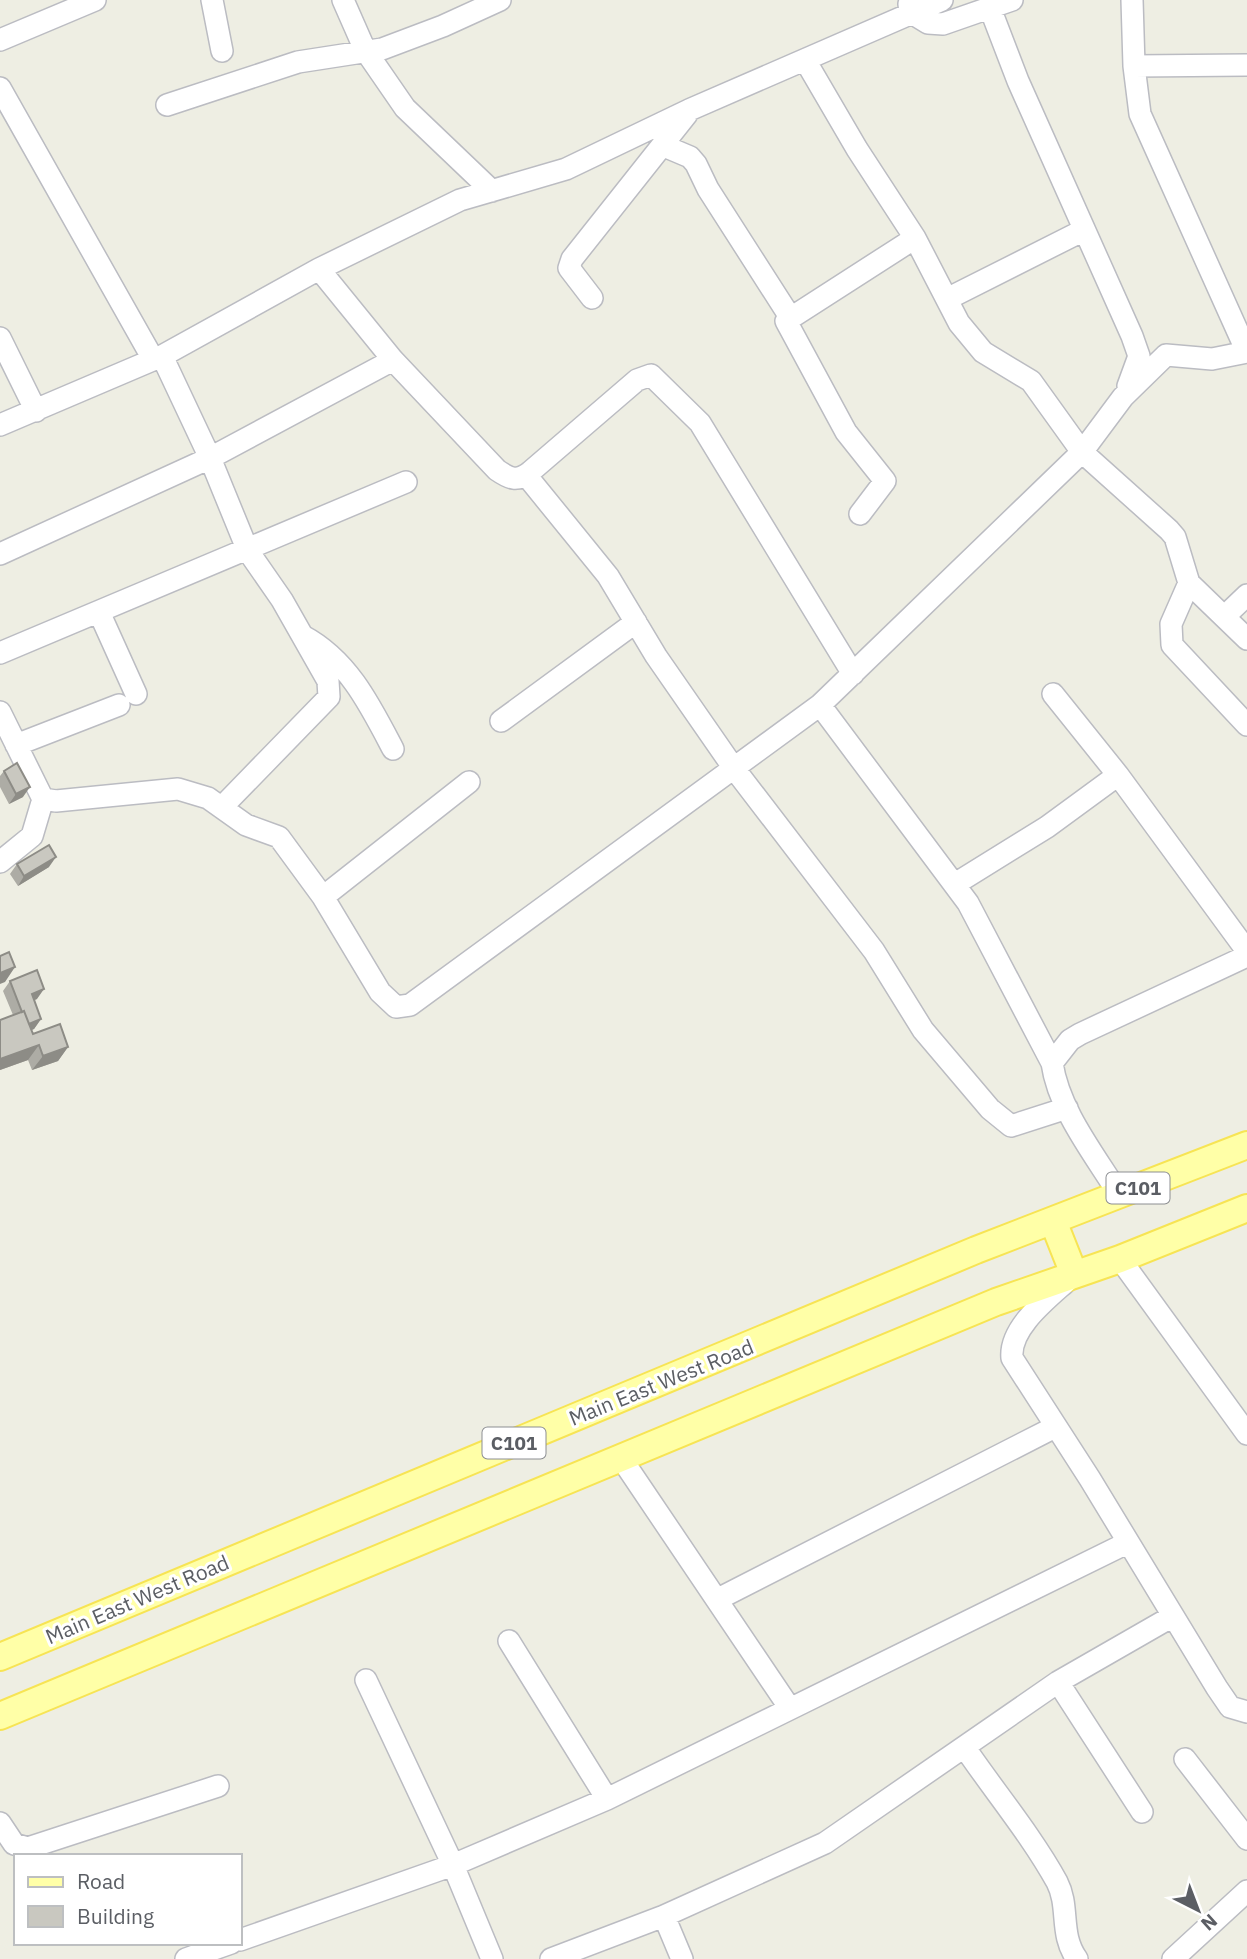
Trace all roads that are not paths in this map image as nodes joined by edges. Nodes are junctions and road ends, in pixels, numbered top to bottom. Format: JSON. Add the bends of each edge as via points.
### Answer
{"nodes":[{"id":1,"x":95,"y":0,"type":"edge"},
{"id":2,"x":212,"y":0,"type":"edge"},
{"id":3,"x":343,"y":0,"type":"edge"},
{"id":4,"x":500,"y":0,"type":"edge"},
{"id":5,"x":942,"y":0,"type":"edge"},
{"id":6,"x":1012,"y":0,"type":"edge"},
{"id":7,"x":1132,"y":0,"type":"edge"},
{"id":8,"x":909,"y":6,"type":"edge"},
{"id":9,"x":990,"y":8,"type":"junction"},
{"id":10,"x":0,"y":40,"type":"edge"},
{"id":11,"x":365,"y":50,"type":"junction"},
{"id":12,"x":222,"y":51,"type":"dead end"},
{"id":13,"x":805,"y":60,"type":"junction"},
{"id":14,"x":1134,"y":66,"type":"junction"},
{"id":15,"x":1245,"y":69,"type":"edge"},
{"id":16,"x":0,"y":88,"type":"edge"},
{"id":17,"x":167,"y":105,"type":"dead end"},
{"id":18,"x":689,"y":110,"type":"junction"},
{"id":19,"x":664,"y":146,"type":"junction"},
{"id":20,"x":492,"y":191,"type":"junction"},
{"id":21,"x":1084,"y":229,"type":"junction"},
{"id":22,"x":915,"y":238,"type":"junction"},
{"id":23,"x":319,"y":269,"type":"junction"},
{"id":24,"x":592,"y":298,"type":"dead end"},
{"id":25,"x":947,"y":299,"type":"junction"},
{"id":26,"x":789,"y":317,"type":"junction"},
{"id":27,"x":0,"y":338,"type":"edge"},
{"id":28,"x":1247,"y":352,"type":"edge"},
{"id":29,"x":157,"y":358,"type":"junction"},
{"id":30,"x":393,"y":360,"type":"junction"},
{"id":31,"x":1123,"y":397,"type":"junction"},
{"id":32,"x":36,"y":411,"type":"junction"},
{"id":33,"x":0,"y":425,"type":"edge"},
{"id":34,"x":1082,"y":452,"type":"junction"},
{"id":35,"x":210,"y":458,"type":"junction"},
{"id":36,"x":526,"y":475,"type":"junction"},
{"id":37,"x":405,"y":482,"type":"dead end"},
{"id":38,"x":860,"y":514,"type":"dead end"},
{"id":39,"x":248,"y":551,"type":"junction"},
{"id":40,"x":0,"y":554,"type":"edge"},
{"id":41,"x":1189,"y":583,"type":"junction"},
{"id":42,"x":1247,"y":595,"type":"edge"},
{"id":43,"x":99,"y":612,"type":"junction"},
{"id":44,"x":1225,"y":616,"type":"junction"},
{"id":45,"x":636,"y":622,"type":"junction"},
{"id":46,"x":301,"y":635,"type":"junction"},
{"id":47,"x":1247,"y":639,"type":"edge"},
{"id":48,"x":0,"y":653,"type":"edge"},
{"id":49,"x":853,"y":674,"type":"junction"},
{"id":50,"x":1053,"y":694,"type":"dead end"},
{"id":51,"x":820,"y":705,"type":"junction"},
{"id":52,"x":0,"y":712,"type":"edge"},
{"id":53,"x":501,"y":721,"type":"dead end"},
{"id":54,"x":1247,"y":725,"type":"edge"},
{"id":55,"x":393,"y":749,"type":"dead end"},
{"id":56,"x":12,"y":753,"type":"edge"},
{"id":57,"x":733,"y":767,"type":"junction"},
{"id":58,"x":1118,"y":775,"type":"junction"},
{"id":59,"x":469,"y":782,"type":"dead end"},
{"id":60,"x":43,"y":799,"type":"junction"},
{"id":61,"x":222,"y":807,"type":"junction"},
{"id":62,"x":0,"y":862,"type":"edge"},
{"id":63,"x":955,"y":884,"type":"junction"},
{"id":64,"x":323,"y":897,"type":"junction"},
{"id":65,"x":1247,"y":953,"type":"edge"},
{"id":66,"x":1052,"y":1063,"type":"junction"},
{"id":67,"x":1067,"y":1108,"type":"junction"},
{"id":68,"x":1247,"y":1145,"type":"edge"},
{"id":69,"x":1120,"y":1196,"type":"junction"},
{"id":70,"x":1247,"y":1208,"type":"edge"},
{"id":71,"x":1054,"y":1221,"type":"junction"},
{"id":72,"x":1119,"y":1259,"type":"junction"},
{"id":73,"x":1074,"y":1274,"type":"junction"},
{"id":74,"x":1239,"y":1414,"type":"edge"},
{"id":75,"x":1055,"y":1427,"type":"junction"},
{"id":76,"x":1247,"y":1434,"type":"edge"},
{"id":77,"x":621,"y":1458,"type":"junction"},
{"id":78,"x":1127,"y":1543,"type":"junction"},
{"id":79,"x":718,"y":1599,"type":"junction"},
{"id":80,"x":1173,"y":1616,"type":"junction"},
{"id":81,"x":509,"y":1641,"type":"dead end"},
{"id":82,"x":0,"y":1657,"type":"edge"},
{"id":83,"x":366,"y":1680,"type":"dead end"},
{"id":84,"x":1058,"y":1682,"type":"junction"},
{"id":85,"x":789,"y":1707,"type":"junction"},
{"id":86,"x":1247,"y":1712,"type":"edge"},
{"id":87,"x":0,"y":1716,"type":"edge"},
{"id":88,"x":965,"y":1748,"type":"junction"},
{"id":89,"x":1185,"y":1759,"type":"dead end"},
{"id":90,"x":218,"y":1786,"type":"dead end"},
{"id":91,"x":607,"y":1799,"type":"junction"},
{"id":92,"x":1142,"y":1812,"type":"dead end"},
{"id":93,"x":0,"y":1822,"type":"edge"},
{"id":94,"x":1247,"y":1839,"type":"edge"},
{"id":95,"x":453,"y":1865,"type":"junction"},
{"id":96,"x":1247,"y":1891,"type":"edge"},
{"id":97,"x":664,"y":1916,"type":"junction"},
{"id":98,"x":242,"y":1939,"type":"edge"},
{"id":99,"x":225,"y":1945,"type":"edge"},
{"id":100,"x":186,"y":1959,"type":"edge"},
{"id":101,"x":492,"y":1959,"type":"edge"},
{"id":102,"x":551,"y":1959,"type":"edge"},
{"id":103,"x":682,"y":1959,"type":"edge"},
{"id":104,"x":1077,"y":1959,"type":"edge"},
{"id":105,"x":1173,"y":1959,"type":"edge"}],
"edges":[{"from":1,"to":10,"type":"street"},
{"from":2,"to":12,"type":"street"},
{"from":3,"to":11,"type":"street"},
{"from":4,"to":11,"type":"street","via":[[382,49]]},
{"from":5,"to":8,"type":"street"},
{"from":6,"to":9,"type":"street"},
{"from":7,"to":14,"type":"street"},
{"from":8,"to":9,"type":"street","via":[[928,23],[943,24]]},
{"from":8,"to":13,"type":"street"},
{"from":9,"to":21,"type":"street"},
{"from":11,"to":17,"type":"street","via":[[298,62]]},
{"from":11,"to":20,"type":"street","via":[[405,108]]},
{"from":13,"to":18,"type":"street"},
{"from":13,"to":22,"type":"street"},
{"from":14,"to":15,"type":"street"},
{"from":14,"to":28,"type":"street","via":[[1140,114]]},
{"from":16,"to":29,"type":"street"},
{"from":18,"to":19,"type":"street"},
{"from":18,"to":20,"type":"street","via":[[566,169]]},
{"from":19,"to":24,"type":"street","via":[[572,259],[569,268]]},
{"from":19,"to":26,"type":"street","via":[[696,164]]},
{"from":20,"to":23,"type":"street","via":[[460,201]]},
{"from":21,"to":25,"type":"street"},
{"from":21,"to":31,"type":"street","via":[[1139,356]]},
{"from":22,"to":25,"type":"street"},
{"from":22,"to":26,"type":"street"},
{"from":23,"to":29,"type":"street"},
{"from":23,"to":30,"type":"street"},
{"from":25,"to":34,"type":"street","via":[[959,323],[983,352],[1031,381]]},
{"from":26,"to":38,"type":"street","via":[[786,325],[821,392],[884,478],[879,492]]},
{"from":27,"to":32,"type":"street"},
{"from":28,"to":31,"type":"street","via":[[1212,359],[1166,355]]},
{"from":29,"to":32,"type":"street"},
{"from":29,"to":35,"type":"street"},
{"from":30,"to":35,"type":"street"},
{"from":30,"to":36,"type":"street","via":[[497,470],[514,480]]},
{"from":31,"to":34,"type":"street"},
{"from":32,"to":33,"type":"street"},
{"from":34,"to":41,"type":"street","via":[[1175,537]]},
{"from":34,"to":49,"type":"street"},
{"from":35,"to":39,"type":"street"},
{"from":35,"to":40,"type":"street"},
{"from":36,"to":45,"type":"street","via":[[580,537]]},
{"from":36,"to":49,"type":"street","via":[[637,380],[651,375],[700,423]]},
{"from":37,"to":39,"type":"street"},
{"from":39,"to":43,"type":"street"},
{"from":39,"to":46,"type":"street"},
{"from":41,"to":44,"type":"street"},
{"from":41,"to":54,"type":"street","via":[[1171,624],[1172,645]]},
{"from":42,"to":44,"type":"street"},
{"from":43,"to":48,"type":"street"},
{"from":43,"to":56,"type":"street","via":[[128,699]]},
{"from":44,"to":47,"type":"street"},
{"from":45,"to":53,"type":"street"},
{"from":45,"to":57,"type":"street"},
{"from":46,"to":55,"type":"street","via":[[324,647],[344,667]]},
{"from":46,"to":61,"type":"street","via":[[328,681],[329,698]]},
{"from":49,"to":51,"type":"street"},
{"from":50,"to":58,"type":"street"},
{"from":51,"to":57,"type":"street"},
{"from":51,"to":63,"type":"street"},
{"from":52,"to":56,"type":"street"},
{"from":56,"to":60,"type":"street"},
{"from":57,"to":64,"type":"street","via":[[410,1005],[396,1007],[380,992]]},
{"from":57,"to":67,"type":"street","via":[[874,951],[923,1030],[1002,1121],[1011,1126],[1022,1124]]},
{"from":58,"to":63,"type":"street","via":[[1047,827]]},
{"from":58,"to":65,"type":"street"},
{"from":59,"to":64,"type":"street"},
{"from":60,"to":61,"type":"street","via":[[178,789]]},
{"from":60,"to":62,"type":"street","via":[[32,836]]},
{"from":61,"to":64,"type":"street","via":[[260,833],[279,837]]},
{"from":63,"to":66,"type":"street"},
{"from":65,"to":66,"type":"street","via":[[1080,1034]]},
{"from":66,"to":67,"type":"street"},
{"from":67,"to":69,"type":"street"},
{"from":68,"to":69,"type":"main road","name":"Main East West Road","number":"C101"},
{"from":69,"to":71,"type":"main road","name":"Main East West Road","number":"C101"},
{"from":70,"to":72,"type":"main road","number":"C101"},
{"from":71,"to":73,"type":"main road"},
{"from":71,"to":82,"type":"main road","name":"Main East West Road","number":"C101"},
{"from":72,"to":73,"type":"main road","number":"C101"},
{"from":72,"to":74,"type":"street"},
{"from":73,"to":75,"type":"street","via":[[1040,1307],[1011,1347],[1012,1359]]},
{"from":73,"to":77,"type":"main road","number":"C101"},
{"from":74,"to":76,"type":"street"},
{"from":75,"to":78,"type":"street"},
{"from":75,"to":79,"type":"street"},
{"from":77,"to":79,"type":"street"},
{"from":77,"to":87,"type":"main road","number":"C101"},
{"from":78,"to":80,"type":"street"},
{"from":78,"to":85,"type":"street"},
{"from":79,"to":85,"type":"street"},
{"from":80,"to":84,"type":"street"},
{"from":80,"to":86,"type":"street","via":[[1230,1707]]},
{"from":81,"to":91,"type":"street"},
{"from":83,"to":95,"type":"street"},
{"from":84,"to":88,"type":"street"},
{"from":84,"to":92,"type":"street"},
{"from":85,"to":91,"type":"street"},
{"from":88,"to":97,"type":"street","via":[[825,1843]]},
{"from":88,"to":104,"type":"street","via":[[1057,1883],[1066,1940]]},
{"from":89,"to":94,"type":"street"},
{"from":90,"to":93,"type":"street","via":[[28,1848],[14,1844]]},
{"from":91,"to":95,"type":"street"},
{"from":95,"to":98,"type":"street"},
{"from":95,"to":101,"type":"street"},
{"from":96,"to":105,"type":"street"},
{"from":97,"to":102,"type":"street"},
{"from":97,"to":103,"type":"street"},
{"from":99,"to":100,"type":"street"}]}
